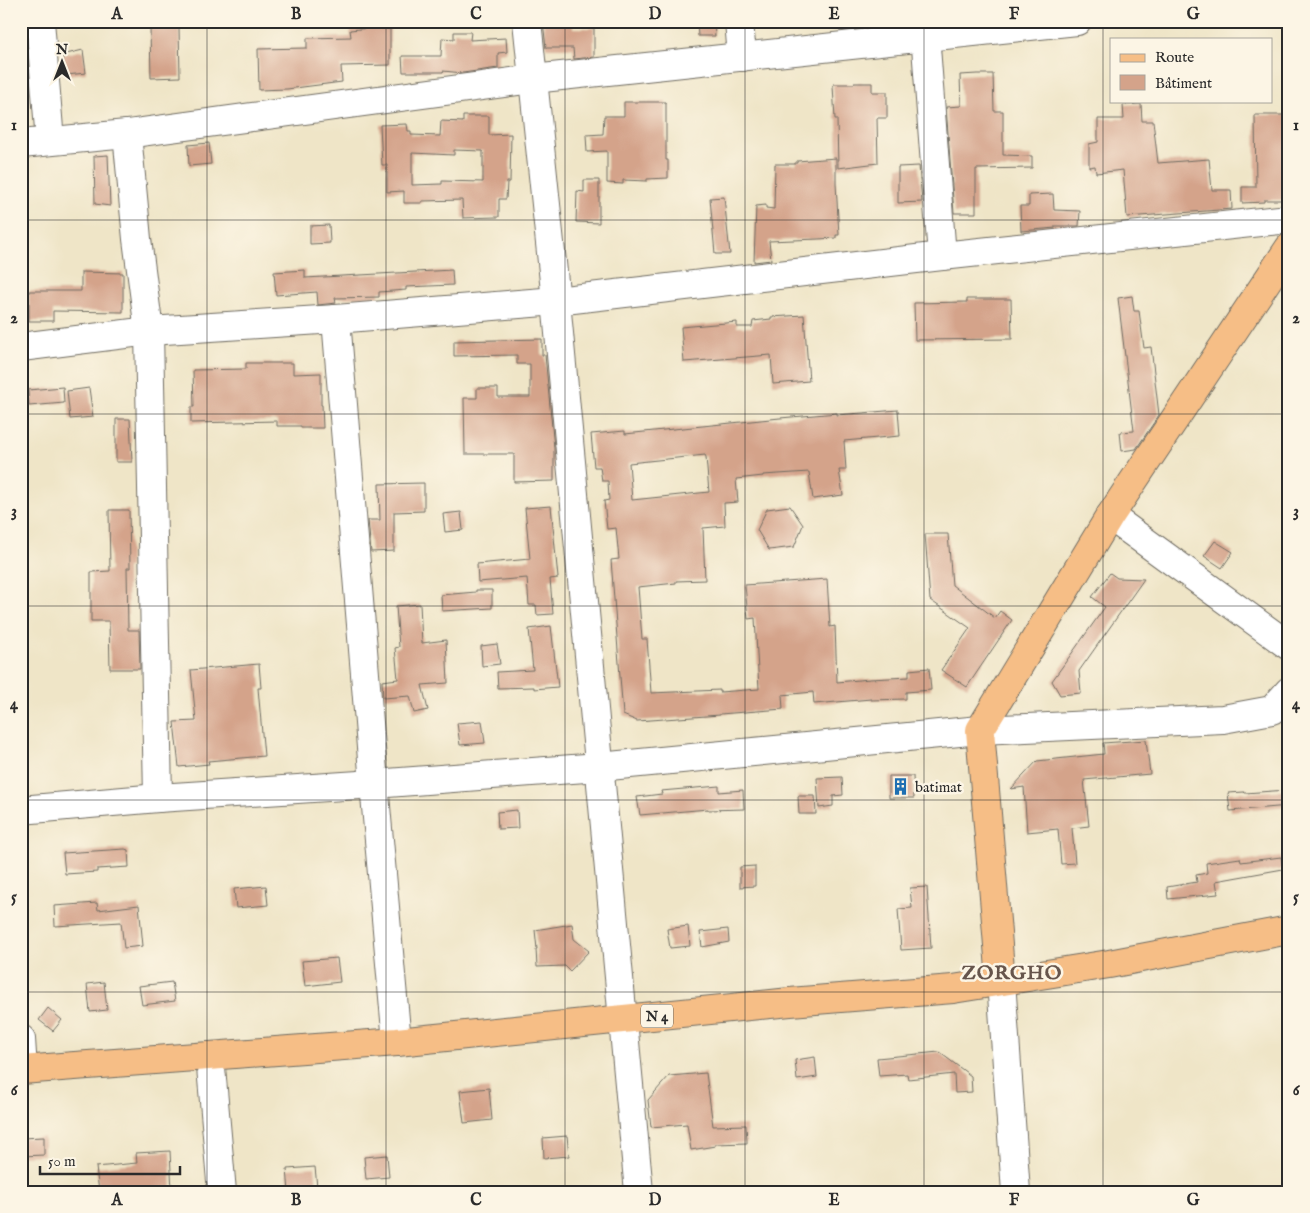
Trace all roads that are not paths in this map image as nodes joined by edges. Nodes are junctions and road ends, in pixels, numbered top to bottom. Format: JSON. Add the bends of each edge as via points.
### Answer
{"nodes":[{"id":1,"x":40,"y":21,"type":"edge"},
{"id":2,"x":527,"y":21,"type":"edge"},
{"id":3,"x":739,"y":21,"type":"edge"},
{"id":4,"x":1077,"y":21,"type":"edge"},
{"id":5,"x":925,"y":29,"type":"edge"},
{"id":6,"x":742,"y":57,"type":"junction"},
{"id":7,"x":533,"y":79,"type":"junction"},
{"id":8,"x":127,"y":134,"type":"junction"},
{"id":9,"x":50,"y":141,"type":"junction"},
{"id":10,"x":21,"y":144,"type":"edge"},
{"id":11,"x":1289,"y":218,"type":"edge"},
{"id":12,"x":1289,"y":248,"type":"edge"},
{"id":13,"x":942,"y":256,"type":"junction"},
{"id":14,"x":556,"y":301,"type":"junction"},
{"id":15,"x":336,"y":319,"type":"junction"},
{"id":16,"x":149,"y":331,"type":"junction"},
{"id":17,"x":21,"y":347,"type":"edge"},
{"id":18,"x":1110,"y":516,"type":"junction"},
{"id":19,"x":1289,"y":646,"type":"edge"},
{"id":20,"x":1289,"y":691,"type":"edge"},
{"id":21,"x":980,"y":730,"type":"junction"},
{"id":22,"x":599,"y":767,"type":"junction"},
{"id":23,"x":374,"y":784,"type":"junction"},
{"id":24,"x":158,"y":798,"type":"junction"},
{"id":25,"x":21,"y":810,"type":"edge"},
{"id":26,"x":1289,"y":930,"type":"edge"},
{"id":27,"x":1002,"y":981,"type":"junction"},
{"id":28,"x":623,"y":1019,"type":"junction"},
{"id":29,"x":21,"y":1039,"type":"edge"},
{"id":30,"x":397,"y":1042,"type":"junction"},
{"id":31,"x":210,"y":1056,"type":"junction"},
{"id":32,"x":22,"y":1070,"type":"edge"},
{"id":33,"x":222,"y":1192,"type":"edge"},
{"id":34,"x":639,"y":1192,"type":"edge"},
{"id":35,"x":1016,"y":1192,"type":"edge"}],
"edges":[{"from":1,"to":9,"type":"street"},
{"from":2,"to":7,"type":"street"},
{"from":3,"to":6,"type":"street"},
{"from":4,"to":5,"type":"street"},
{"from":5,"to":6,"type":"street"},
{"from":5,"to":13,"type":"street"},
{"from":6,"to":7,"type":"street"},
{"from":7,"to":8,"type":"street"},
{"from":7,"to":14,"type":"street"},
{"from":8,"to":9,"type":"street"},
{"from":8,"to":16,"type":"street"},
{"from":9,"to":10,"type":"street"},
{"from":11,"to":13,"type":"street"},
{"from":12,"to":18,"type":"main road"},
{"from":13,"to":14,"type":"street"},
{"from":14,"to":15,"type":"street"},
{"from":14,"to":22,"type":"street"},
{"from":15,"to":16,"type":"street"},
{"from":15,"to":23,"type":"street"},
{"from":16,"to":17,"type":"street"},
{"from":16,"to":24,"type":"street"},
{"from":18,"to":19,"type":"street"},
{"from":18,"to":21,"type":"main road"},
{"from":20,"to":21,"type":"street","via":[[1272,710],[1223,719]]},
{"from":21,"to":22,"type":"street"},
{"from":21,"to":27,"type":"main road"},
{"from":22,"to":23,"type":"street"},
{"from":22,"to":28,"type":"street"},
{"from":23,"to":24,"type":"street"},
{"from":23,"to":30,"type":"street"},
{"from":24,"to":25,"type":"street"},
{"from":26,"to":27,"type":"main road","number":"N 4"},
{"from":27,"to":28,"type":"main road","number":"N 4"},
{"from":27,"to":35,"type":"street"},
{"from":28,"to":30,"type":"main road","number":"N 4"},
{"from":28,"to":34,"type":"street"},
{"from":29,"to":32,"type":"street"},
{"from":30,"to":31,"type":"main road","number":"N 4"},
{"from":31,"to":32,"type":"main road","number":"N 4"},
{"from":31,"to":33,"type":"street"}]}
